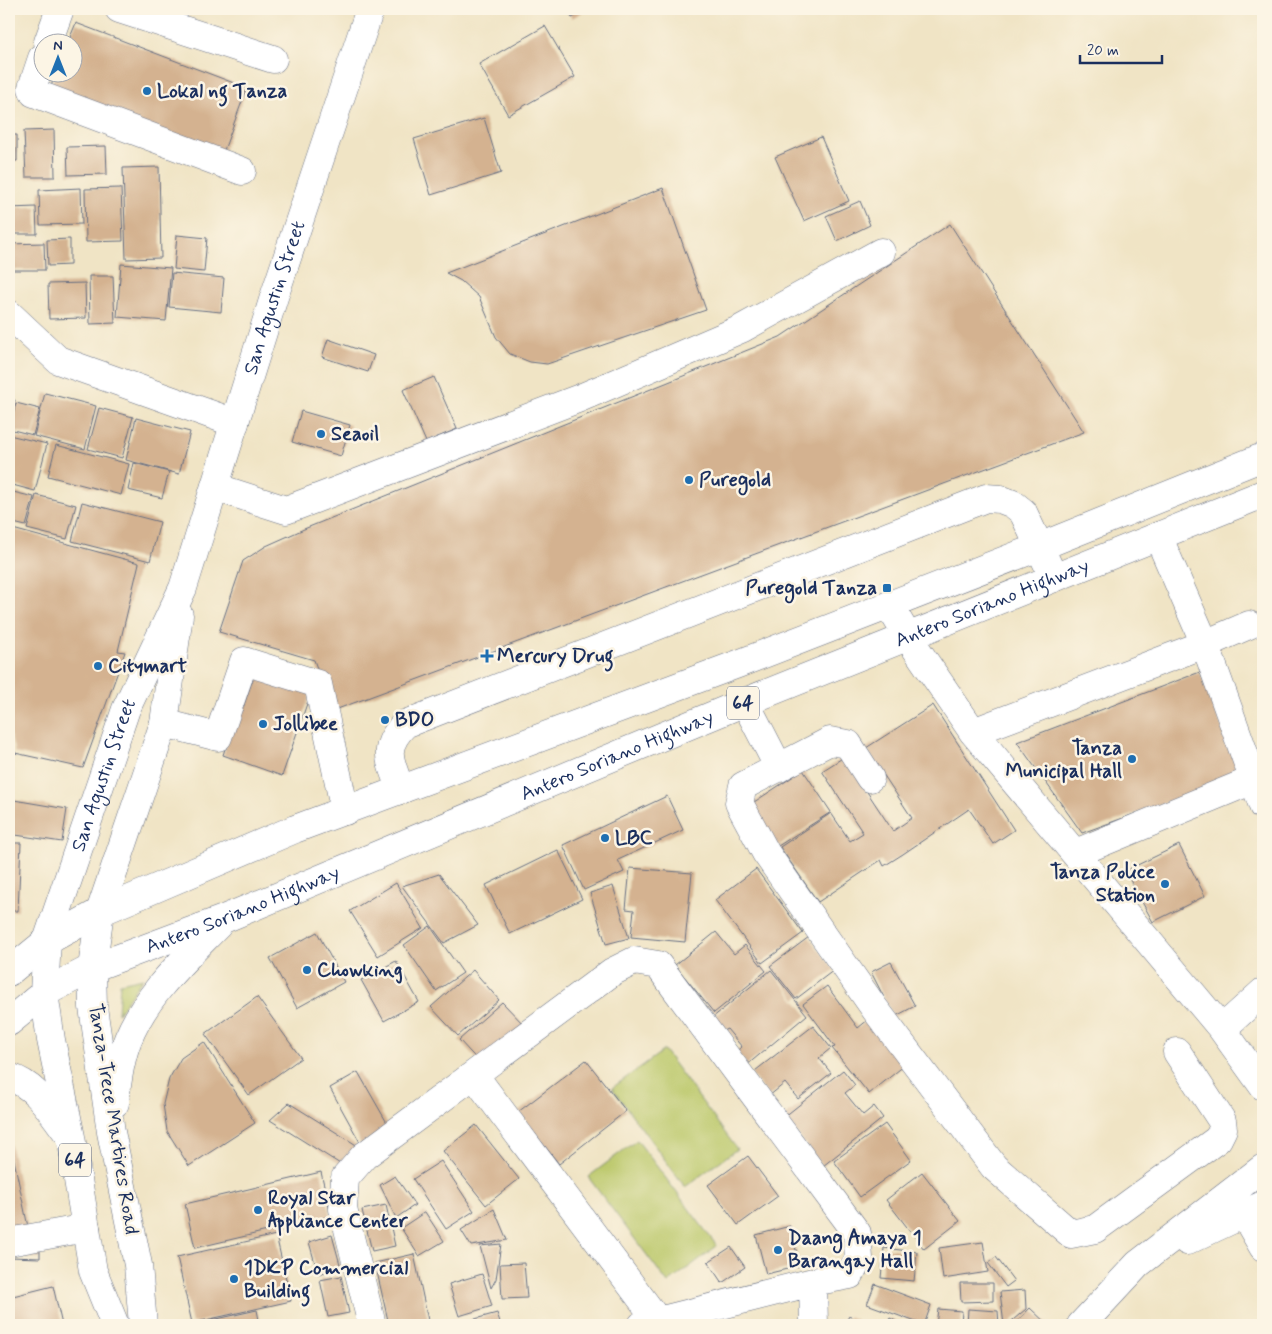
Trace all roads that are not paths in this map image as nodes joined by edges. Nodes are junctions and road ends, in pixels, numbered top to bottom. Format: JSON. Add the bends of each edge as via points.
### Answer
{"nodes":[{"id":1,"x":60,"y":9,"type":"edge"},
{"id":2,"x":119,"y":9,"type":"edge"},
{"id":3,"x":370,"y":9,"type":"edge"},
{"id":4,"x":52,"y":32,"type":"edge"},
{"id":5,"x":273,"y":59,"type":"dead end"},
{"id":6,"x":34,"y":82,"type":"edge"},
{"id":7,"x":242,"y":171,"type":"dead end"},
{"id":8,"x":881,"y":252,"type":"dead end"},
{"id":9,"x":9,"y":314,"type":"edge"},
{"id":10,"x":235,"y":424,"type":"junction"},
{"id":11,"x":1263,"y":457,"type":"edge"},
{"id":12,"x":215,"y":487,"type":"junction"},
{"id":13,"x":1263,"y":494,"type":"edge"},
{"id":14,"x":1158,"y":536,"type":"junction"},
{"id":15,"x":1039,"y":547,"type":"junction"},
{"id":16,"x":1054,"y":578,"type":"junction"},
{"id":17,"x":183,"y":588,"type":"junction"},
{"id":18,"x":889,"y":605,"type":"junction"},
{"id":19,"x":1249,"y":625,"type":"dead end"},
{"id":20,"x":908,"y":637,"type":"junction"},
{"id":21,"x":1205,"y":644,"type":"junction"},
{"id":22,"x":745,"y":702,"type":"junction"},
{"id":23,"x":164,"y":723,"type":"junction"},
{"id":24,"x":973,"y":732,"type":"junction"},
{"id":25,"x":779,"y":768,"type":"junction"},
{"id":26,"x":870,"y":778,"type":"dead end"},
{"id":27,"x":1252,"y":780,"type":"junction"},
{"id":28,"x":401,"y":790,"type":"junction"},
{"id":29,"x":1263,"y":806,"type":"edge"},
{"id":30,"x":345,"y":811,"type":"junction"},
{"id":31,"x":1076,"y":853,"type":"junction"},
{"id":32,"x":100,"y":912,"type":"junction"},
{"id":33,"x":226,"y":918,"type":"junction"},
{"id":34,"x":47,"y":941,"type":"junction"},
{"id":35,"x":92,"y":968,"type":"junction"},
{"id":36,"x":9,"y":972,"type":"edge"},
{"id":37,"x":1263,"y":992,"type":"edge"},
{"id":38,"x":44,"y":993,"type":"junction"},
{"id":39,"x":9,"y":1022,"type":"edge"},
{"id":40,"x":1222,"y":1029,"type":"junction"},
{"id":41,"x":1177,"y":1052,"type":"dead end"},
{"id":42,"x":474,"y":1075,"type":"junction"},
{"id":43,"x":9,"y":1077,"type":"edge"},
{"id":44,"x":1263,"y":1086,"type":"edge"},
{"id":45,"x":111,"y":1132,"type":"junction"},
{"id":46,"x":71,"y":1137,"type":"junction"},
{"id":47,"x":1263,"y":1168,"type":"edge"},
{"id":48,"x":1254,"y":1209,"type":"edge"},
{"id":49,"x":86,"y":1228,"type":"junction"},
{"id":50,"x":9,"y":1242,"type":"edge"},
{"id":51,"x":1263,"y":1247,"type":"edge"},
{"id":52,"x":1138,"y":1264,"type":"junction"},
{"id":53,"x":813,"y":1282,"type":"junction"},
{"id":54,"x":650,"y":1323,"type":"edge"},
{"id":55,"x":115,"y":1325,"type":"edge"},
{"id":56,"x":143,"y":1325,"type":"edge"},
{"id":57,"x":372,"y":1325,"type":"edge"},
{"id":58,"x":814,"y":1325,"type":"edge"},
{"id":59,"x":1081,"y":1325,"type":"edge"}],
"edges":[{"from":1,"to":4,"type":"main road"},
{"from":2,"to":5,"type":"main road"},
{"from":3,"to":10,"type":"main road","name":"San Agustin Street"},
{"from":6,"to":7,"type":"main road","via":[[34,94]]},
{"from":8,"to":12,"type":"main road","via":[[741,329],[580,398],[286,510]]},
{"from":9,"to":10,"type":"main road","via":[[58,360]]},
{"from":10,"to":12,"type":"main road","name":"San Agustin Street"},
{"from":11,"to":15,"type":"main road","name":"Antero Soriano Highway","number":"64"},
{"from":12,"to":17,"type":"main road","name":"San Agustin Street"},
{"from":13,"to":14,"type":"main road","name":"Antero Soriano Highway","number":"64"},
{"from":14,"to":16,"type":"main road","name":"Antero Soriano Highway","number":"64"},
{"from":14,"to":21,"type":"main road"},
{"from":15,"to":16,"type":"main road"},
{"from":15,"to":18,"type":"main road","name":"Antero Soriano Highway","number":"64"},
{"from":15,"to":28,"type":"main road","via":[[1023,512],[1000,499],[986,498],[406,724],[395,734],[390,749],[390,762]]},
{"from":16,"to":20,"type":"main road","name":"Antero Soriano Highway","number":"64"},
{"from":17,"to":23,"type":"main road","name":"San Agustin Street"},
{"from":17,"to":34,"type":"main road","name":"San Agustin Street","via":[[126,709]]},
{"from":18,"to":20,"type":"main road"},
{"from":18,"to":28,"type":"main road","name":"Antero Soriano Highway","number":"64"},
{"from":19,"to":21,"type":"main road"},
{"from":20,"to":22,"type":"main road","name":"Antero Soriano Highway","number":"64"},
{"from":20,"to":24,"type":"main road"},
{"from":21,"to":24,"type":"main road"},
{"from":21,"to":27,"type":"main road"},
{"from":22,"to":25,"type":"main road"},
{"from":22,"to":33,"type":"main road","name":"Antero Soriano Highway","number":"64"},
{"from":23,"to":30,"type":"main road","via":[[218,737],[244,661],[318,684]]},
{"from":23,"to":32,"type":"main road","name":"San Agustin Street"},
{"from":24,"to":31,"type":"main road"},
{"from":25,"to":26,"type":"main road","via":[[830,740],[848,744]]},
{"from":25,"to":41,"type":"main road","via":[[743,786],[739,803],[766,853],[875,1009],[994,1168],[1071,1234],[1095,1229],[1218,1139],[1223,1129],[1222,1122]]},
{"from":27,"to":29,"type":"main road"},
{"from":27,"to":31,"type":"main road"},
{"from":28,"to":30,"type":"main road","name":"Antero Soriano Highway","number":"64"},
{"from":30,"to":32,"type":"main road","name":"Antero Soriano Highway","number":"64"},
{"from":31,"to":40,"type":"main road"},
{"from":32,"to":34,"type":"main road","name":"Antero Soriano Highway","number":"64"},
{"from":32,"to":35,"type":"main road","name":"Tanza-Trece Martires Road","number":"64"},
{"from":33,"to":35,"type":"main road","name":"Antero Soriano Highway","number":"64"},
{"from":33,"to":45,"type":"main road","via":[[169,975],[146,1006],[128,1040],[118,1077]]},
{"from":34,"to":36,"type":"main road","name":"Antero Soriano Highway"},
{"from":34,"to":38,"type":"main road","number":"64"},
{"from":35,"to":38,"type":"main road","name":"Antero Soriano Highway","number":"64"},
{"from":35,"to":45,"type":"main road","name":"Tanza-Trece Martires Road","number":"64","via":[[93,1007]]},
{"from":37,"to":40,"type":"main road"},
{"from":38,"to":39,"type":"main road","name":"Antero Soriano Highway"},
{"from":38,"to":46,"type":"main road","number":"64"},
{"from":40,"to":44,"type":"main road"},
{"from":42,"to":53,"type":"main road","via":[[612,972],[634,961],[658,965],[857,1233],[859,1258],[850,1274]]},
{"from":42,"to":54,"type":"main road"},
{"from":42,"to":57,"type":"main road","via":[[364,1156],[346,1178],[343,1209]]},
{"from":43,"to":46,"type":"main road","via":[[41,1097]]},
{"from":45,"to":56,"type":"main road","name":"Tanza-Trece Martires Road","number":"64","via":[[138,1265]]},
{"from":46,"to":49,"type":"main road","number":"64"},
{"from":47,"to":52,"type":"main road"},
{"from":48,"to":51,"type":"main road"},
{"from":48,"to":52,"type":"main road"},
{"from":49,"to":50,"type":"main road"},
{"from":49,"to":55,"type":"main road","number":"64","via":[[93,1271]]},
{"from":52,"to":59,"type":"main road"},
{"from":53,"to":54,"type":"main road"},
{"from":53,"to":58,"type":"main road"}]}
